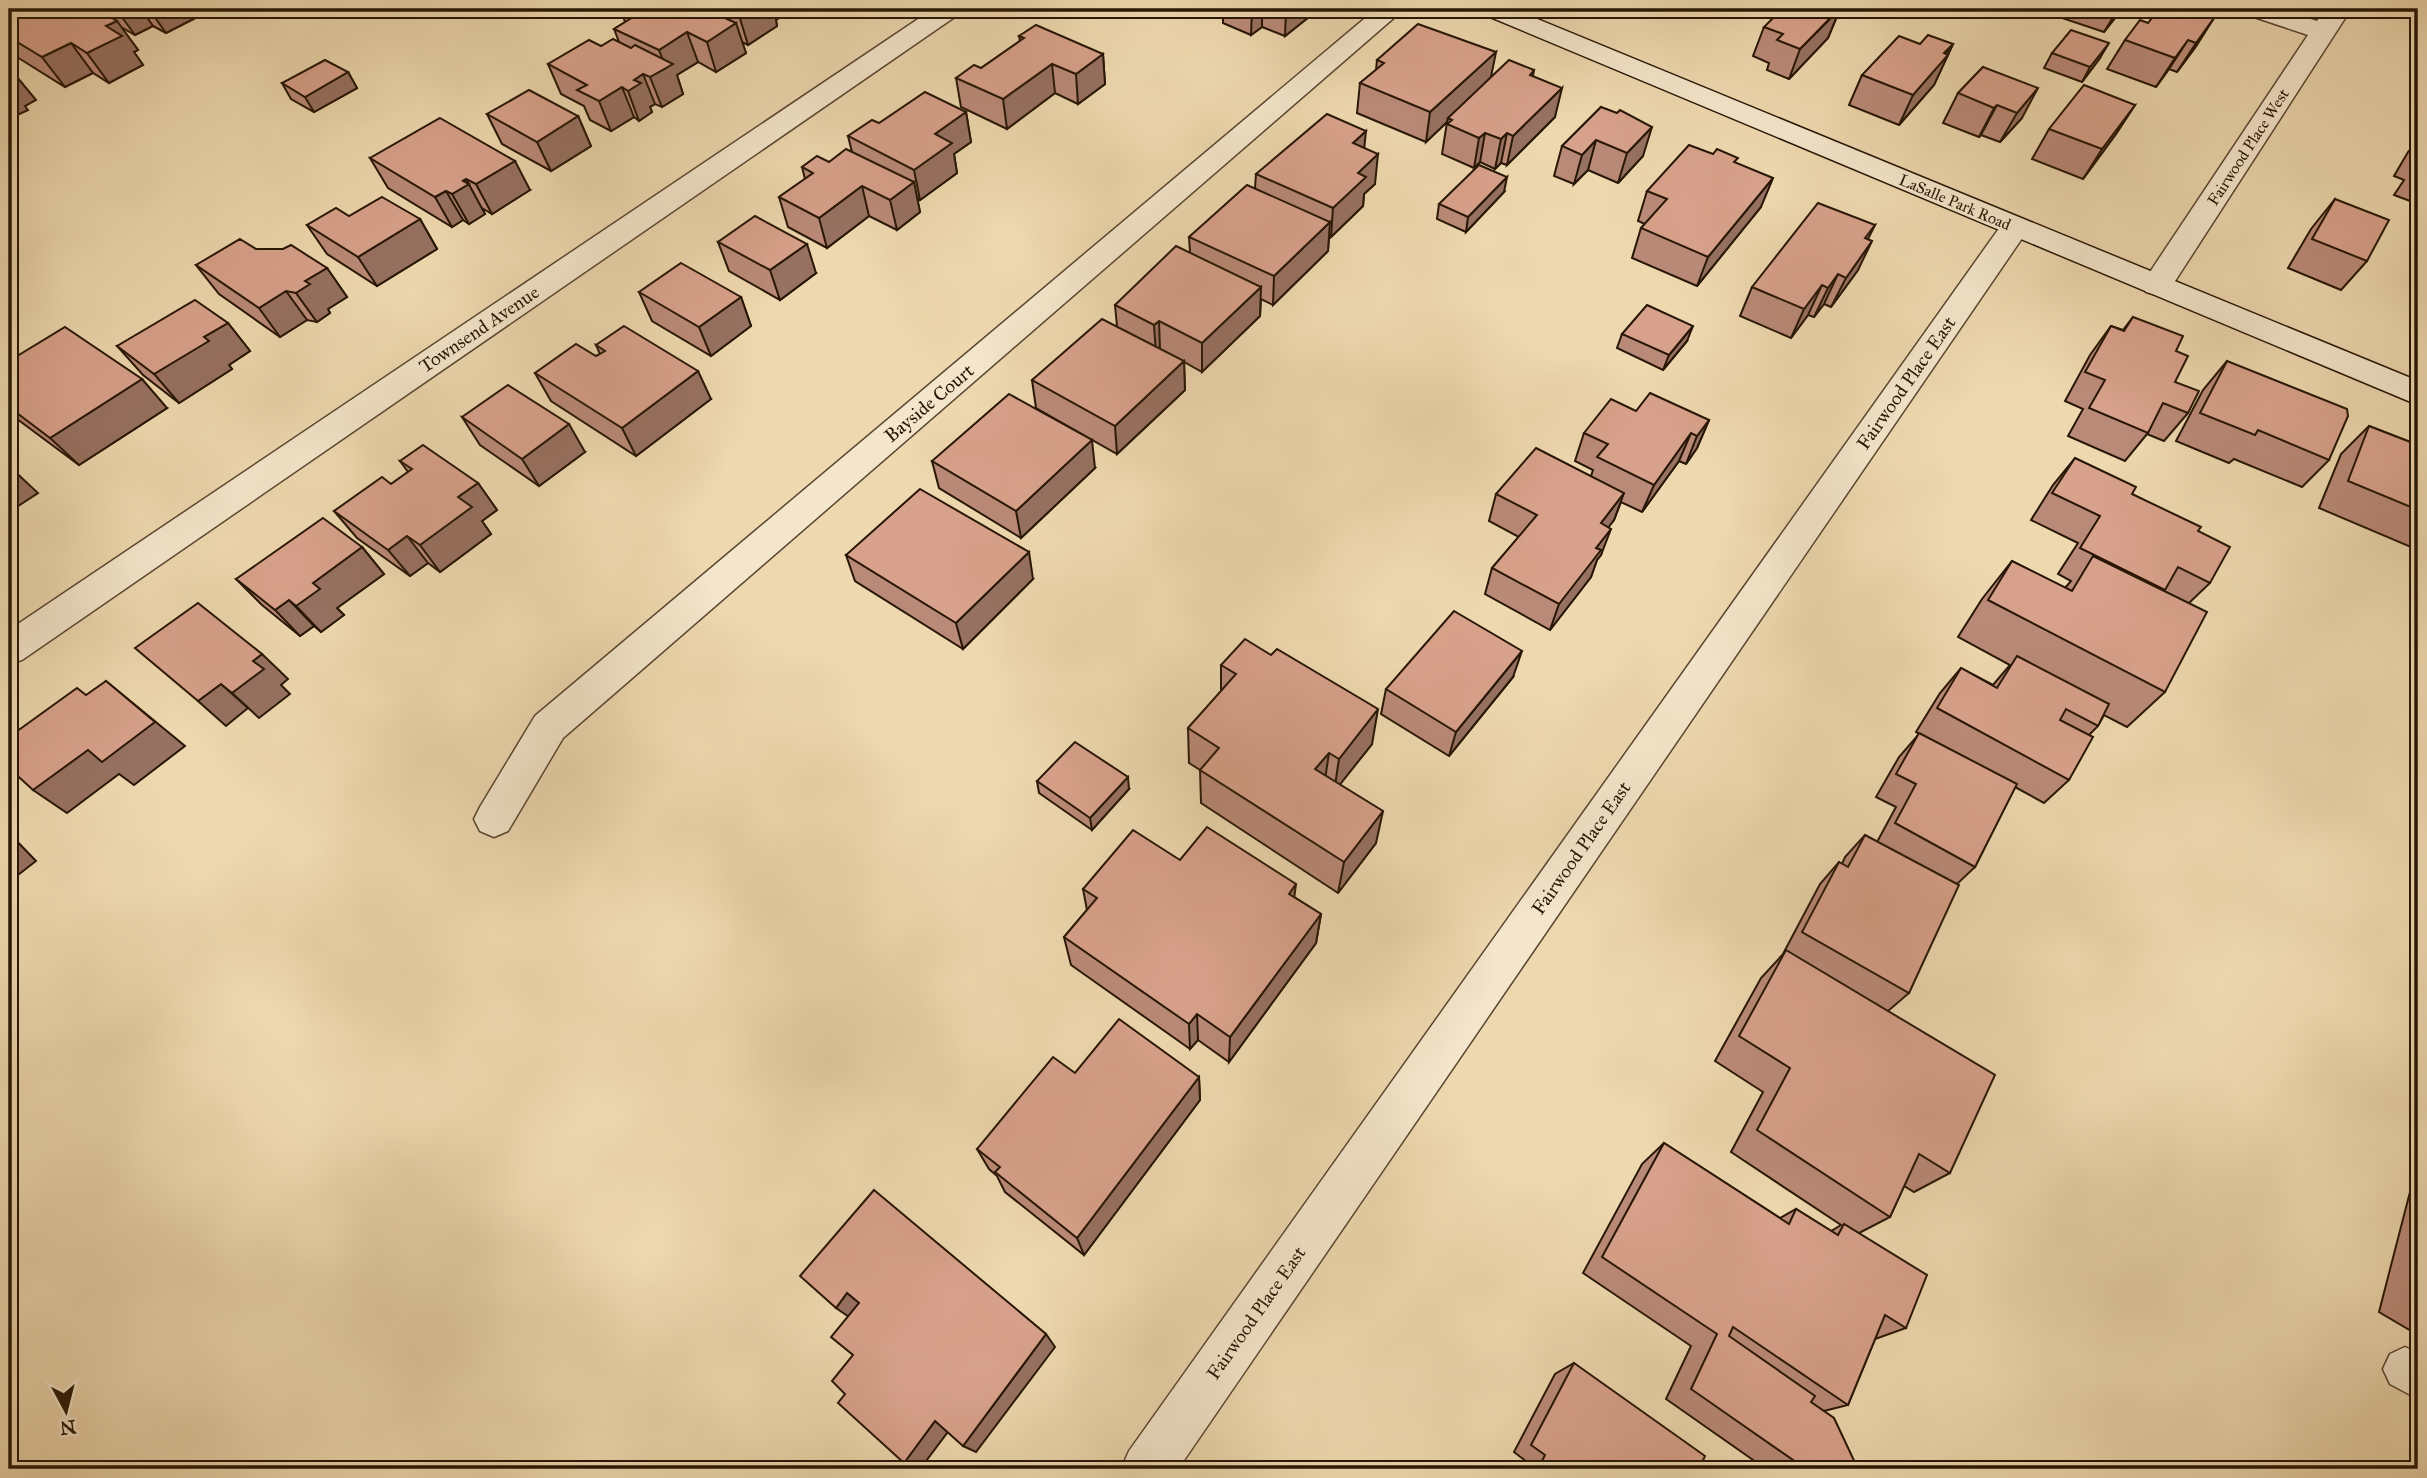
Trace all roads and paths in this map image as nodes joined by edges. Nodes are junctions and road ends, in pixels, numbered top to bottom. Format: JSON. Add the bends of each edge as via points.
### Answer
{"nodes":[{"id":1,"x":950,"y":9,"type":"edge"},
{"id":2,"x":1391,"y":9,"type":"edge"},
{"id":3,"x":1492,"y":9,"type":"edge"},
{"id":4,"x":2254,"y":9,"type":"edge"},
{"id":5,"x":2331,"y":20,"type":"edge"},
{"id":6,"x":2015,"y":227,"type":"junction"},
{"id":7,"x":2157,"y":285,"type":"junction"},
{"id":8,"x":2418,"y":394,"type":"edge"},
{"id":9,"x":9,"y":649,"type":"edge"},
{"id":10,"x":494,"y":819,"type":"dead end"},
{"id":11,"x":1147,"y":1469,"type":"edge"}],
"edges":[{"from":1,"to":9,"type":"street","name":"Townsend Avenue"},
{"from":2,"to":10,"type":"street","name":"Bayside Court","via":[[549,727]]},
{"from":3,"to":6,"type":"street","name":"LaSalle Park Road"},
{"from":4,"to":5,"type":"street"},
{"from":5,"to":7,"type":"street","name":"Fairwood Place West"},
{"from":6,"to":7,"type":"street","name":"LaSalle Park Road"},
{"from":6,"to":11,"type":"street","name":"Fairwood Place East"},
{"from":7,"to":8,"type":"street","name":"LaSalle Park Road"}]}
